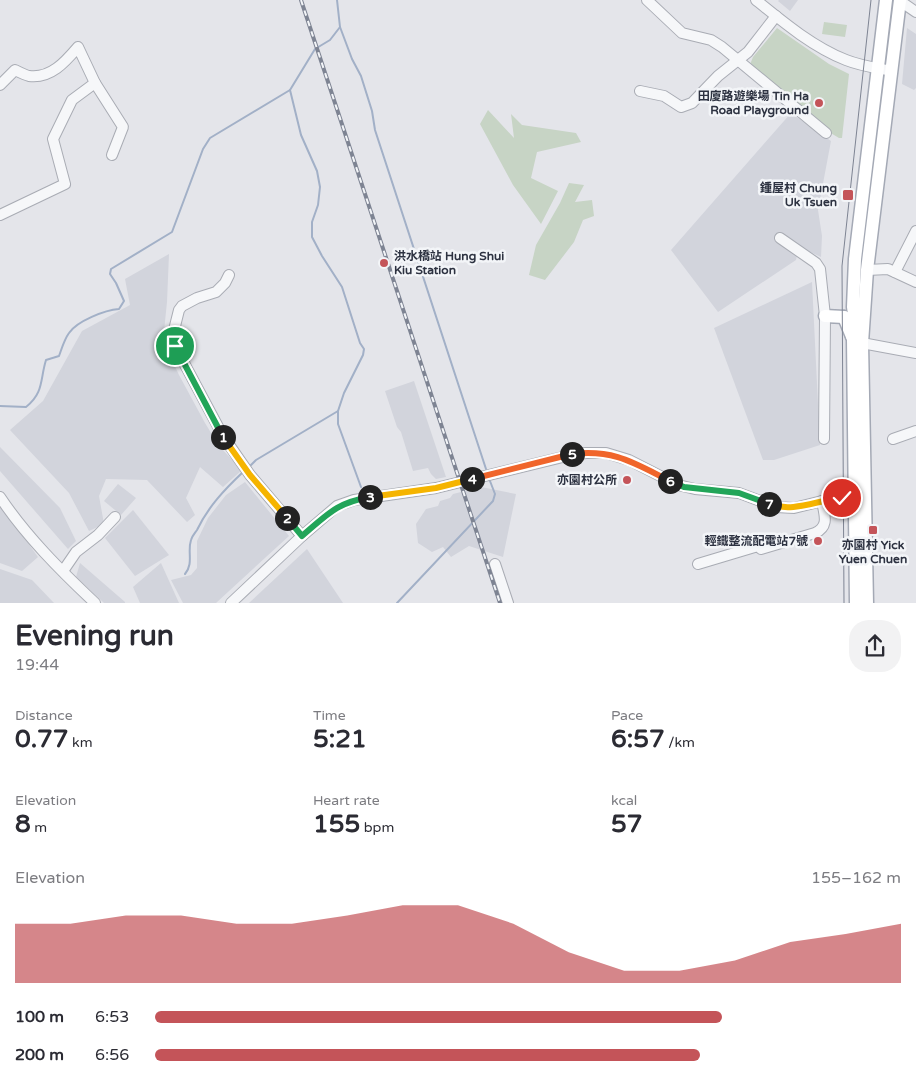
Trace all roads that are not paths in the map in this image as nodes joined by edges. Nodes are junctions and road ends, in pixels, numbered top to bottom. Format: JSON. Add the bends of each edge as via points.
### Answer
{"nodes":[{"id":1,"x":646,"y":0,"type":"edge"},
{"id":2,"x":756,"y":0,"type":"edge"},
{"id":3,"x":886,"y":0,"type":"edge"},
{"id":4,"x":900,"y":0,"type":"edge"},
{"id":5,"x":916,"y":12,"type":"edge"},
{"id":6,"x":776,"y":16,"type":"junction"},
{"id":7,"x":738,"y":60,"type":"junction"},
{"id":8,"x":878,"y":68,"type":"junction"},
{"id":9,"x":892,"y":71,"type":"junction"},
{"id":10,"x":95,"y":83,"type":"junction"},
{"id":11,"x":0,"y":85,"type":"edge"},
{"id":12,"x":640,"y":91,"type":"dead end"},
{"id":13,"x":826,"y":133,"type":"dead end"},
{"id":14,"x":112,"y":155,"type":"dead end"},
{"id":15,"x":0,"y":214,"type":"edge"},
{"id":16,"x":916,"y":231,"type":"edge"},
{"id":17,"x":780,"y":238,"type":"dead end"},
{"id":18,"x":861,"y":271,"type":"junction"},
{"id":19,"x":895,"y":272,"type":"junction"},
{"id":20,"x":229,"y":275,"type":"dead end"},
{"id":21,"x":916,"y":282,"type":"edge"},
{"id":22,"x":854,"y":307,"type":"junction"},
{"id":23,"x":825,"y":316,"type":"junction"},
{"id":24,"x":844,"y":317,"type":"junction"},
{"id":25,"x":857,"y":339,"type":"junction"},
{"id":26,"x":916,"y":353,"type":"edge"},
{"id":27,"x":916,"y":431,"type":"edge"},
{"id":28,"x":892,"y":438,"type":"dead end"},
{"id":29,"x":824,"y":439,"type":"dead end"},
{"id":30,"x":854,"y":485,"type":"junction"},
{"id":31,"x":0,"y":497,"type":"edge"},
{"id":32,"x":844,"y":498,"type":"junction"},
{"id":33,"x":822,"y":501,"type":"junction"},
{"id":34,"x":115,"y":517,"type":"dead end"},
{"id":35,"x":854,"y":518,"type":"junction"},
{"id":36,"x":302,"y":536,"type":"junction"},
{"id":37,"x":495,"y":564,"type":"dead end"},
{"id":38,"x":698,"y":564,"type":"dead end"},
{"id":39,"x":63,"y":571,"type":"junction"},
{"id":40,"x":95,"y":603,"type":"edge"},
{"id":41,"x":231,"y":603,"type":"edge"},
{"id":42,"x":508,"y":603,"type":"edge"},
{"id":43,"x":856,"y":603,"type":"edge"},
{"id":44,"x":867,"y":603,"type":"edge"}],
"edges":[{"from":1,"to":7,"type":"street","via":[[680,31],[711,40]]},
{"from":2,"to":6,"type":"street"},
{"from":3,"to":8,"type":"main road"},
{"from":4,"to":5,"type":"street"},
{"from":4,"to":9,"type":"main road"},
{"from":6,"to":7,"type":"street"},
{"from":6,"to":8,"type":"street","via":[[833,54]]},
{"from":7,"to":12,"type":"street","via":[[692,103],[681,107],[664,96]]},
{"from":7,"to":13,"type":"street"},
{"from":8,"to":9,"type":"street"},
{"from":8,"to":18,"type":"main road","via":[[855,258]]},
{"from":9,"to":18,"type":"main road"},
{"from":10,"to":11,"type":"street","via":[[78,47],[58,68],[44,75],[29,76],[14,70]]},
{"from":10,"to":14,"type":"street","via":[[123,127]]},
{"from":10,"to":15,"type":"street","via":[[72,100],[53,139],[65,184]]},
{"from":16,"to":19,"type":"street"},
{"from":17,"to":23,"type":"street","via":[[820,269]]},
{"from":18,"to":19,"type":"street","via":[[888,268]]},
{"from":18,"to":22,"type":"main road"},
{"from":18,"to":25,"type":"main road"},
{"from":19,"to":21,"type":"street"},
{"from":20,"to":36,"type":"street","via":[[216,292],[182,306],[175,326],[175,346],[223,436],[250,475]]},
{"from":22,"to":24,"type":"main road"},
{"from":22,"to":25,"type":"main road"},
{"from":23,"to":24,"type":"main road"},
{"from":23,"to":29,"type":"street"},
{"from":24,"to":25,"type":"main road"},
{"from":25,"to":26,"type":"street"},
{"from":25,"to":30,"type":"main road"},
{"from":25,"to":44,"type":"main road"},
{"from":27,"to":28,"type":"street"},
{"from":30,"to":32,"type":"street"},
{"from":30,"to":35,"type":"main road"},
{"from":31,"to":39,"type":"street","via":[[15,519]]},
{"from":32,"to":33,"type":"street"},
{"from":32,"to":35,"type":"street"},
{"from":33,"to":36,"type":"street","via":[[794,508],[776,507],[739,493],[684,487],[623,458],[606,453],[586,453],[436,488],[354,500],[337,506]]},
{"from":33,"to":38,"type":"street","via":[[826,520],[821,530]]},
{"from":34,"to":39,"type":"street","via":[[76,552]]},
{"from":35,"to":43,"type":"main road"},
{"from":36,"to":41,"type":"street"},
{"from":37,"to":42,"type":"street"},
{"from":39,"to":40,"type":"street"}]}
